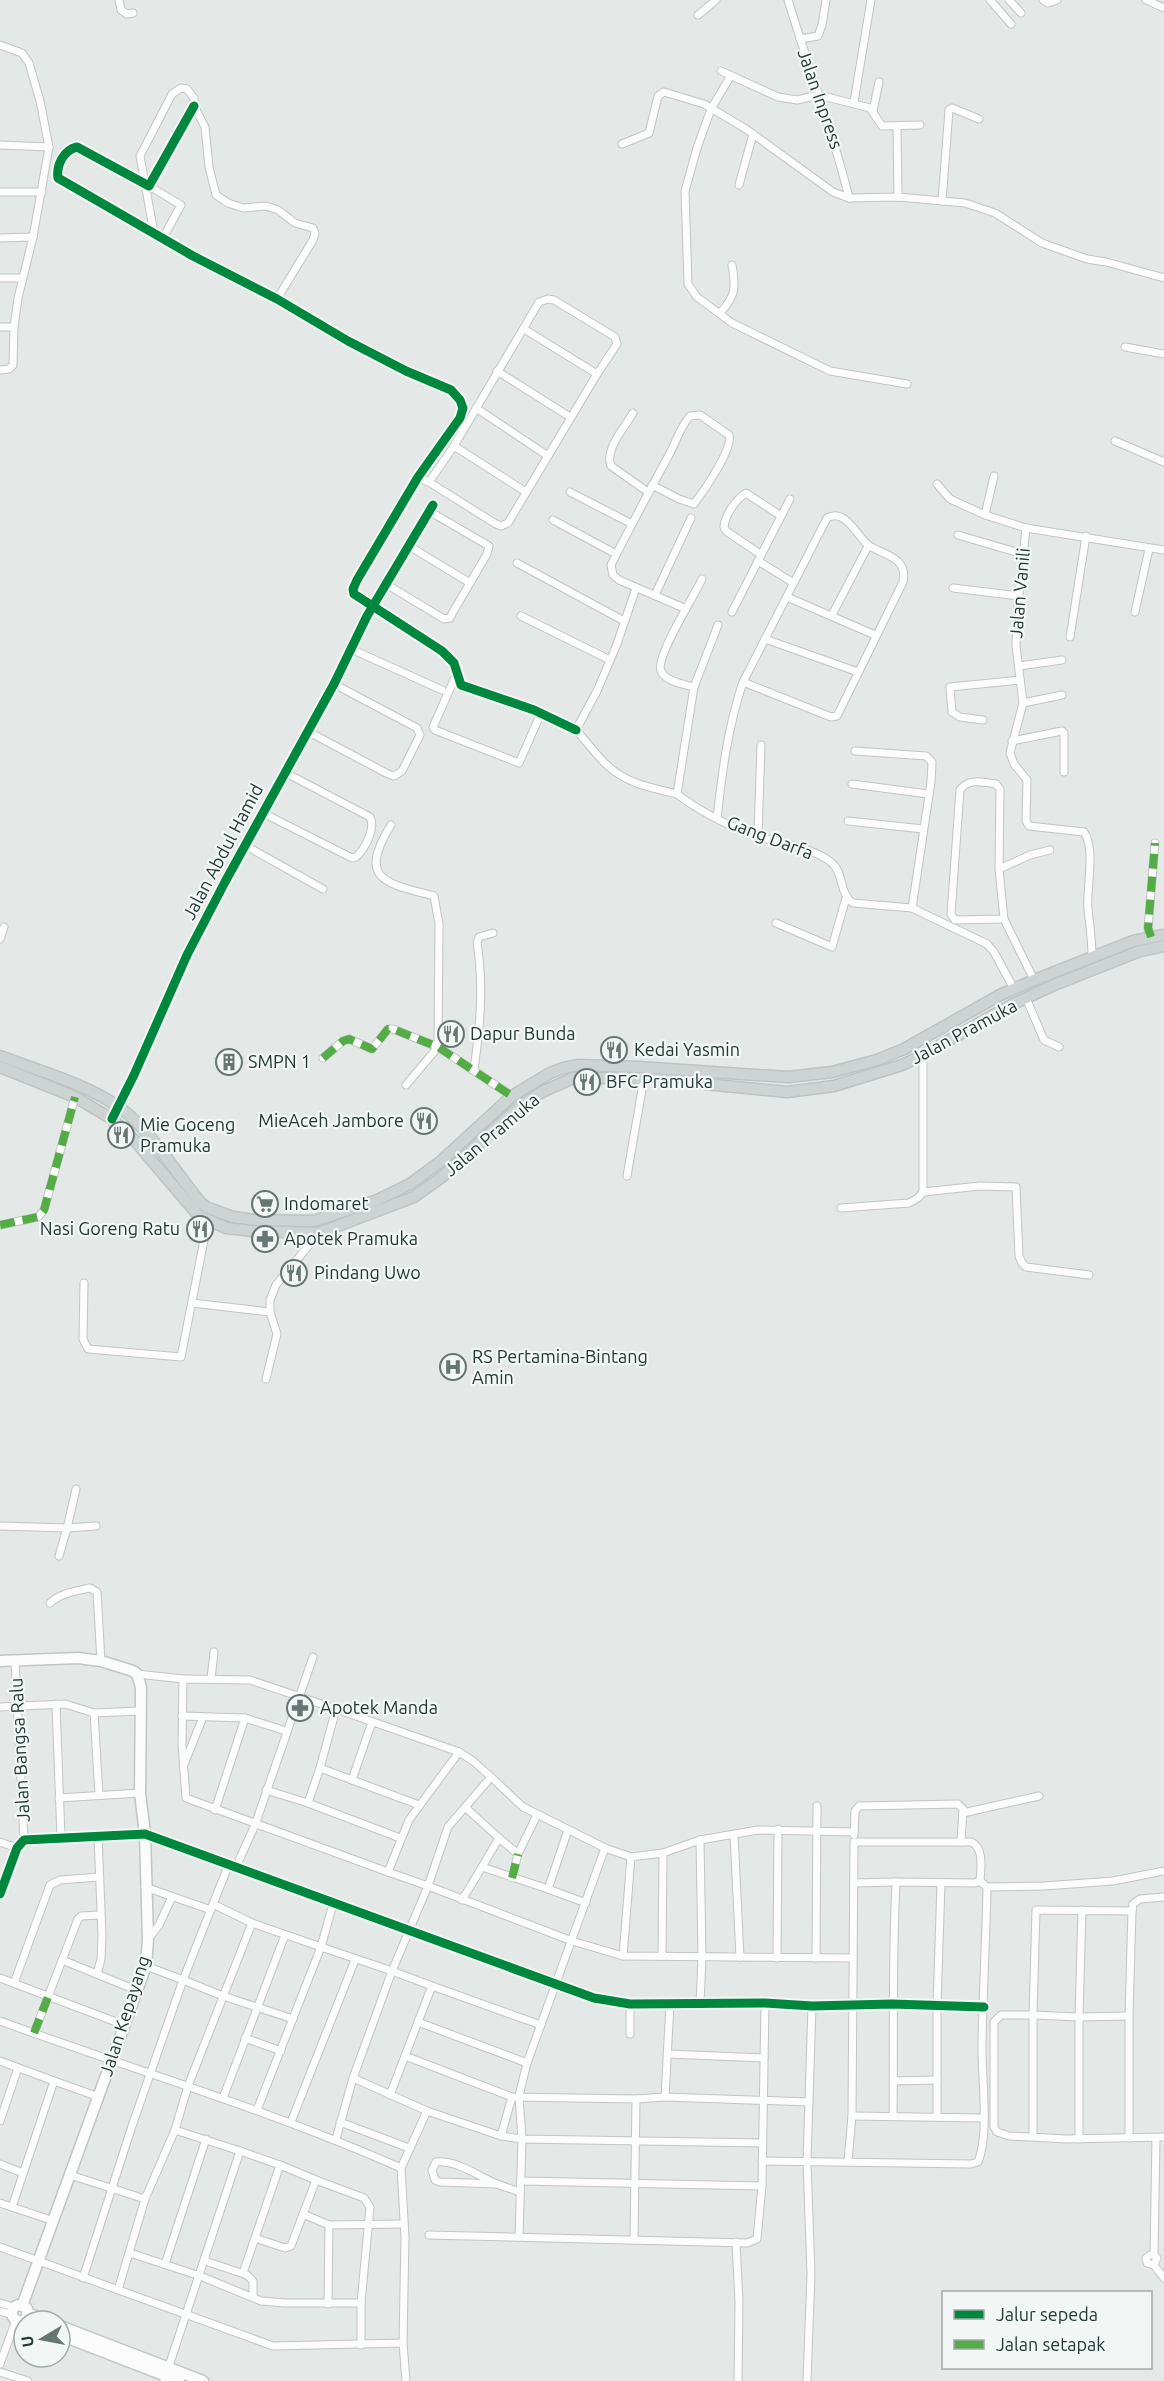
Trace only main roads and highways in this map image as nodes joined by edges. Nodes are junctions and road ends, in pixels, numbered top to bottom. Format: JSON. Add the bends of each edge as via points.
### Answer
{"nodes":[{"id":1,"x":1164,"y":935,"type":"edge"},
{"id":2,"x":1164,"y":946,"type":"edge"},
{"id":3,"x":0,"y":1056,"type":"edge"},
{"id":4,"x":0,"y":1067,"type":"edge"},
{"id":5,"x":832,"y":1072,"type":"junction"},
{"id":6,"x":788,"y":1077,"type":"junction"},
{"id":7,"x":834,"y":1086,"type":"junction"},
{"id":8,"x":787,"y":1092,"type":"junction"}],
"edges":[{"from":1,"to":5,"type":"main road","name":"Jalan Pramuka","via":[[1133,941],[1014,989],[904,1049]]},
{"from":2,"to":7,"type":"main road","name":"Jalan Pramuka","via":[[1140,951],[1026,999],[902,1065]]},
{"from":3,"to":6,"type":"main road","name":"Jalan Pramuka","via":[[81,1088],[119,1108],[206,1207],[244,1218],[311,1222],[375,1201],[410,1184],[512,1096],[550,1073],[578,1065]]},
{"from":4,"to":8,"type":"main road","name":"Jalan Pramuka","via":[[75,1097],[112,1119],[198,1215],[226,1228],[253,1231],[319,1233],[414,1197],[519,1107],[553,1087],[581,1077],[644,1078]]},
{"from":5,"to":6,"type":"main road","name":"Jalan Pramuka"},
{"from":5,"to":7,"type":"main road"},
{"from":6,"to":8,"type":"main road"},
{"from":7,"to":8,"type":"main road","name":"Jalan Pramuka"}]}
